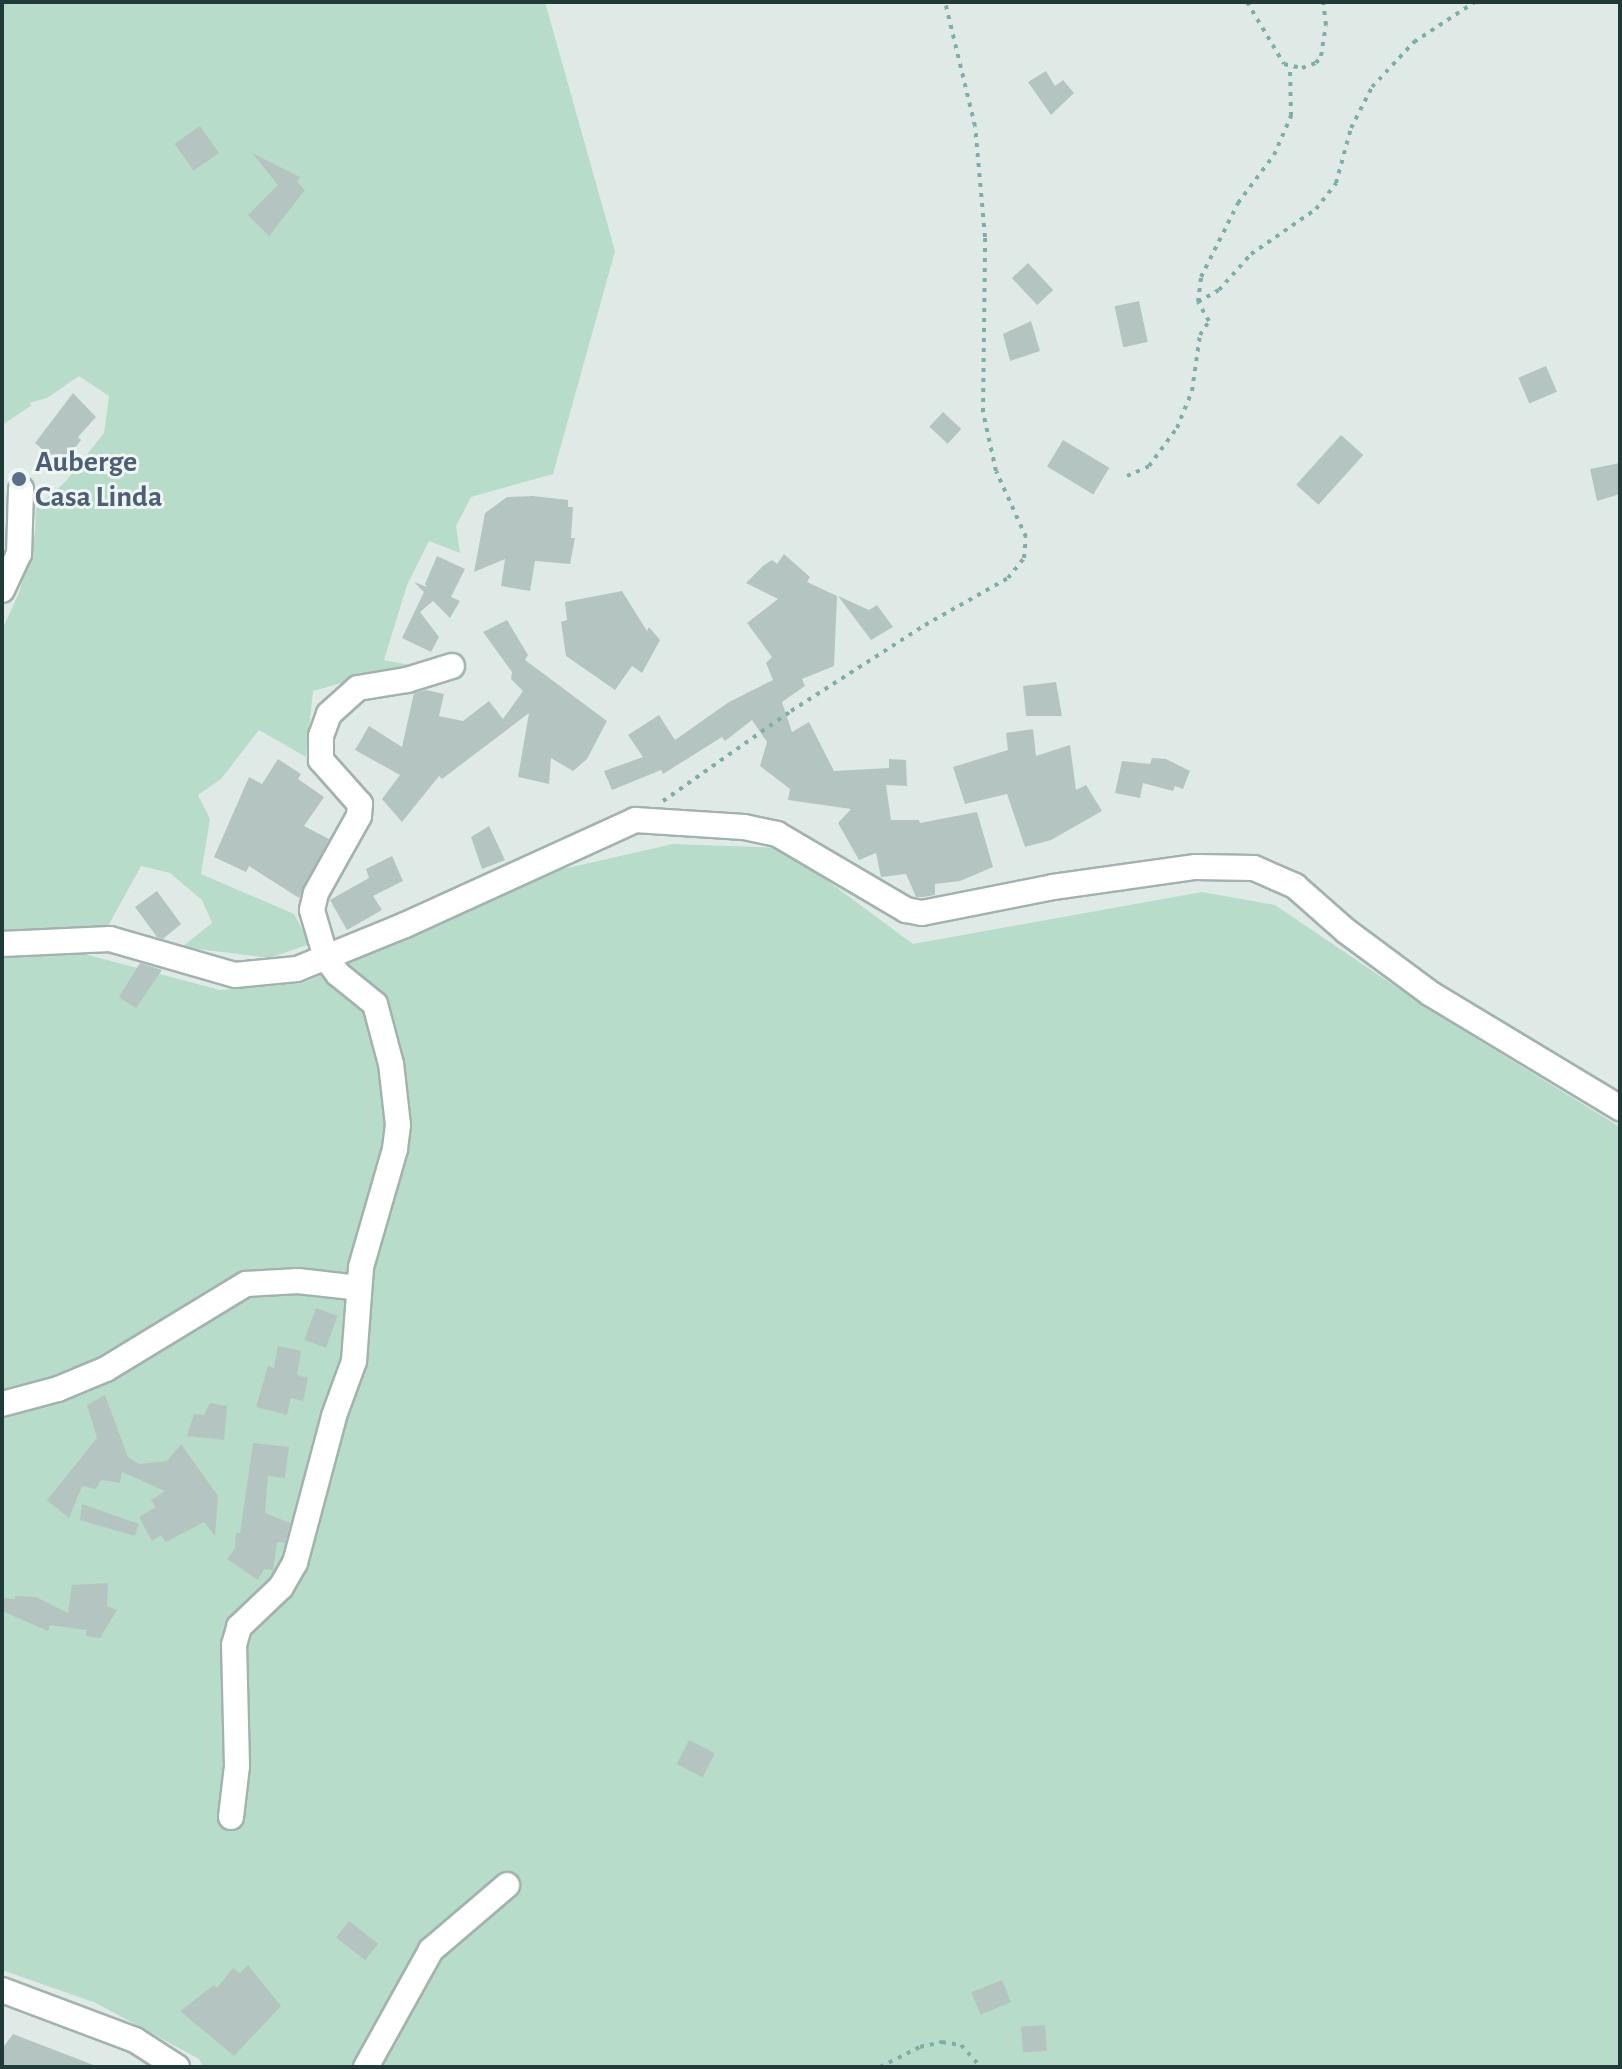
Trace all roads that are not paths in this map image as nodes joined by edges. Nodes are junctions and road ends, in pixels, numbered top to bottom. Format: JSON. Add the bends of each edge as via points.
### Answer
{"nodes":[{"id":1,"x":21,"y":489,"type":"dead end"},
{"id":2,"x":2,"y":590,"type":"edge"},
{"id":3,"x":452,"y":666,"type":"dead end"},
{"id":4,"x":2,"y":944,"type":"edge"},
{"id":5,"x":326,"y":958,"type":"junction"},
{"id":6,"x":1620,"y":1108,"type":"edge"},
{"id":7,"x":359,"y":1288,"type":"junction"},
{"id":8,"x":2,"y":1404,"type":"edge"},
{"id":9,"x":231,"y":1817,"type":"dead end"},
{"id":10,"x":507,"y":1885,"type":"dead end"},
{"id":11,"x":2,"y":1990,"type":"edge"},
{"id":12,"x":177,"y":2067,"type":"edge"},
{"id":13,"x":366,"y":2067,"type":"edge"}],
"edges":[{"from":1,"to":2,"type":"street","via":[[19,554]]},
{"from":3,"to":5,"type":"street","via":[[358,688],[329,714],[321,736],[321,760],[360,804],[359,816],[314,902]]},
{"from":4,"to":5,"type":"street","via":[[110,939],[235,975],[297,969]]},
{"from":5,"to":6,"type":"street","via":[[635,820],[777,834],[906,910],[922,913],[1196,867],[1254,868],[1295,886],[1431,994]]},
{"from":5,"to":7,"type":"street","via":[[375,1004],[397,1095],[395,1149],[365,1246]]},
{"from":7,"to":8,"type":"street","via":[[298,1281],[246,1284],[106,1369]]},
{"from":7,"to":9,"type":"street","via":[[354,1361],[295,1563],[281,1587],[239,1627],[234,1645],[237,1766]]},
{"from":10,"to":13,"type":"street","via":[[431,1950]]},
{"from":11,"to":12,"type":"street","via":[[135,2040]]}]}
